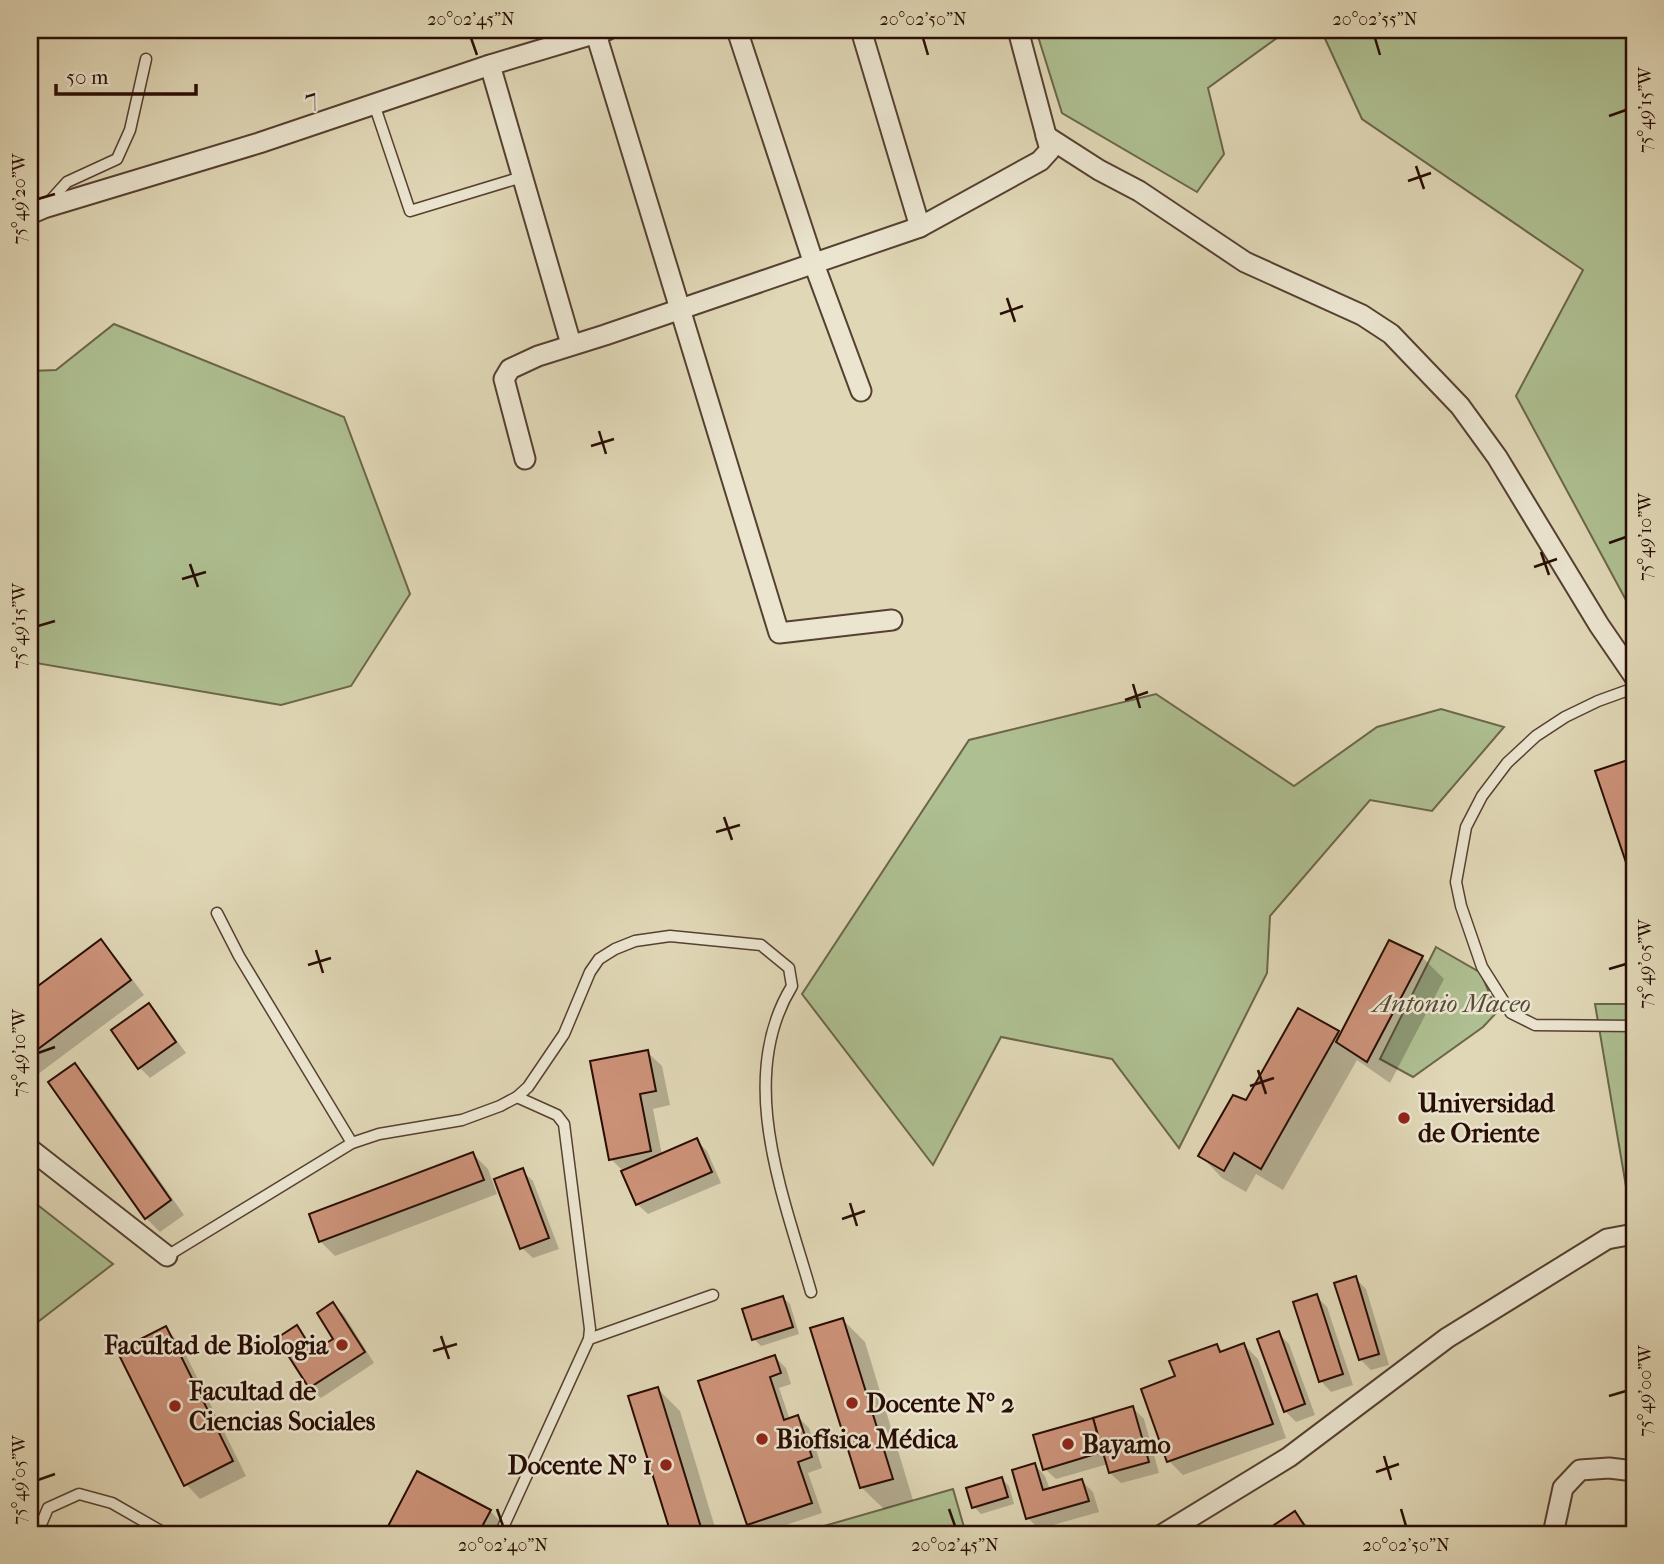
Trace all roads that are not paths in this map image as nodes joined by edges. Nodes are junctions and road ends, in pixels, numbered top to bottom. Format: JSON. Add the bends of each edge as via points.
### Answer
{"nodes":[{"id":1,"x":737,"y":30,"type":"edge"},
{"id":2,"x":861,"y":30,"type":"edge"},
{"id":3,"x":1018,"y":30,"type":"edge"},
{"id":4,"x":602,"y":32,"type":"edge"},
{"id":5,"x":146,"y":59,"type":"dead end"},
{"id":6,"x":490,"y":65,"type":"junction"},
{"id":7,"x":374,"y":104,"type":"junction"},
{"id":8,"x":1046,"y":136,"type":"junction"},
{"id":9,"x":523,"y":177,"type":"junction"},
{"id":10,"x":37,"y":211,"type":"edge"},
{"id":11,"x":920,"y":227,"type":"junction"},
{"id":12,"x":814,"y":264,"type":"junction"},
{"id":13,"x":679,"y":308,"type":"junction"},
{"id":14,"x":571,"y":344,"type":"junction"},
{"id":15,"x":861,"y":391,"type":"dead end"},
{"id":16,"x":525,"y":459,"type":"dead end"},
{"id":17,"x":892,"y":620,"type":"dead end"},
{"id":18,"x":1634,"y":677,"type":"edge"},
{"id":19,"x":1634,"y":688,"type":"edge"},
{"id":20,"x":217,"y":913,"type":"dead end"},
{"id":21,"x":1634,"y":1026,"type":"edge"},
{"id":22,"x":517,"y":1097,"type":"junction"},
{"id":23,"x":352,"y":1143,"type":"junction"},
{"id":24,"x":30,"y":1149,"type":"edge"},
{"id":25,"x":1634,"y":1234,"type":"edge"},
{"id":26,"x":167,"y":1256,"type":"joint"},
{"id":27,"x":811,"y":1292,"type":"dead end"},
{"id":28,"x":713,"y":1295,"type":"dead end"},
{"id":29,"x":589,"y":1339,"type":"junction"},
{"id":30,"x":1634,"y":1471,"type":"edge"},
{"id":31,"x":37,"y":1534,"type":"edge"},
{"id":32,"x":166,"y":1534,"type":"edge"},
{"id":33,"x":500,"y":1534,"type":"edge"},
{"id":34,"x":1163,"y":1534,"type":"edge"},
{"id":35,"x":1553,"y":1534,"type":"edge"}],
"edges":[{"from":1,"to":12,"type":"street"},
{"from":2,"to":11,"type":"street"},
{"from":3,"to":8,"type":"street"},
{"from":4,"to":6,"type":"street","name":"7"},
{"from":4,"to":13,"type":"street"},
{"from":5,"to":10,"type":"lane","via":[[130,130],[117,159],[67,182]]},
{"from":6,"to":7,"type":"street","name":"7"},
{"from":6,"to":9,"type":"street"},
{"from":7,"to":9,"type":"lane","via":[[410,211]]},
{"from":7,"to":10,"type":"street","name":"7"},
{"from":8,"to":11,"type":"street","via":[[1050,150],[1040,161]]},
{"from":8,"to":18,"type":"street","via":[[1245,261],[1362,315],[1391,334],[1460,406],[1497,457]]},
{"from":9,"to":14,"type":"street"},
{"from":11,"to":12,"type":"street"},
{"from":12,"to":13,"type":"street"},
{"from":12,"to":15,"type":"street"},
{"from":13,"to":14,"type":"street"},
{"from":13,"to":17,"type":"street","via":[[779,633]]},
{"from":14,"to":16,"type":"street","via":[[510,369],[504,379]]},
{"from":19,"to":21,"type":"lane","via":[[1565,717],[1507,763],[1466,827],[1456,882],[1482,967],[1511,1013],[1535,1025]]},
{"from":20,"to":23,"type":"lane"},
{"from":22,"to":23,"type":"lane","via":[[462,1120]]},
{"from":22,"to":27,"type":"lane","via":[[564,1034],[590,972],[615,949],[670,936],[761,945],[789,968],[792,986],[780,1007],[769,1054],[765,1102],[778,1176]]},
{"from":22,"to":29,"type":"lane","via":[[557,1115],[564,1124]]},
{"from":23,"to":26,"type":"lane"},
{"from":24,"to":26,"type":"street"},
{"from":25,"to":34,"type":"street","via":[[1607,1239],[1447,1338],[1289,1457]]},
{"from":28,"to":29,"type":"lane"},
{"from":29,"to":33,"type":"lane"},
{"from":30,"to":35,"type":"street","via":[[1580,1470],[1563,1488]]},
{"from":31,"to":32,"type":"lane","via":[[48,1508],[79,1494],[112,1503]]}]}
